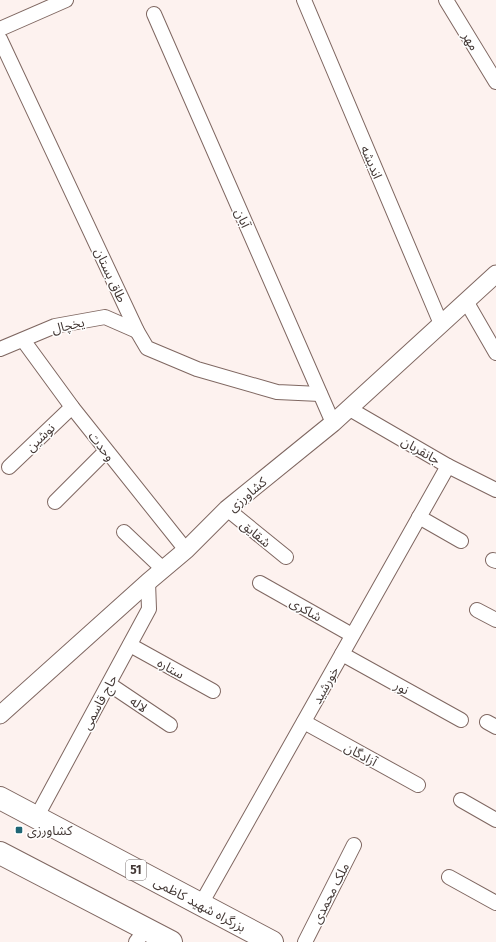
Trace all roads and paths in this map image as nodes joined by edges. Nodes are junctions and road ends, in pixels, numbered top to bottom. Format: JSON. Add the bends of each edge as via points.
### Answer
{"nodes":[{"id":1,"x":66,"y":0,"type":"edge"},
{"id":2,"x":304,"y":0,"type":"edge"},
{"id":3,"x":446,"y":0,"type":"edge"},
{"id":4,"x":49,"y":3,"type":"edge"},
{"id":5,"x":154,"y":14,"type":"dead end"},
{"id":6,"x":0,"y":29,"type":"edge"},
{"id":7,"x":0,"y":39,"type":"edge"},
{"id":8,"x":496,"y":82,"type":"edge"},
{"id":9,"x":496,"y":274,"type":"edge"},
{"id":10,"x":466,"y":301,"type":"junction"},
{"id":11,"x":441,"y":324,"type":"junction"},
{"id":12,"x":137,"y":331,"type":"junction"},
{"id":13,"x":23,"y":340,"type":"junction"},
{"id":14,"x":0,"y":349,"type":"edge"},
{"id":15,"x":496,"y":353,"type":"edge"},
{"id":16,"x":320,"y":394,"type":"junction"},
{"id":17,"x":72,"y":407,"type":"junction"},
{"id":18,"x":348,"y":408,"type":"junction"},
{"id":19,"x":333,"y":423,"type":"junction"},
{"id":20,"x":106,"y":451,"type":"junction"},
{"id":21,"x":448,"y":466,"type":"junction"},
{"id":22,"x":9,"y":467,"type":"dead end"},
{"id":23,"x":496,"y":490,"type":"edge"},
{"id":24,"x":55,"y":502,"type":"dead end"},
{"id":25,"x":227,"y":509,"type":"junction"},
{"id":26,"x":419,"y":517,"type":"junction"},
{"id":27,"x":124,"y":532,"type":"dead end"},
{"id":28,"x":461,"y":541,"type":"dead end"},
{"id":29,"x":186,"y":550,"type":"junction"},
{"id":30,"x":286,"y":557,"type":"dead end"},
{"id":31,"x":164,"y":570,"type":"junction"},
{"id":32,"x":148,"y":582,"type":"junction"},
{"id":33,"x":260,"y":583,"type":"dead end"},
{"id":34,"x":477,"y":610,"type":"dead end"},
{"id":35,"x":496,"y":620,"type":"edge"},
{"id":36,"x":352,"y":635,"type":"junction"},
{"id":37,"x":130,"y":645,"type":"junction"},
{"id":38,"x":342,"y":654,"type":"junction"},
{"id":39,"x":109,"y":684,"type":"junction"},
{"id":40,"x":213,"y":691,"type":"dead end"},
{"id":41,"x":0,"y":715,"type":"edge"},
{"id":42,"x":461,"y":720,"type":"dead end"},
{"id":43,"x":304,"y":722,"type":"junction"},
{"id":44,"x":170,"y":725,"type":"dead end"},
{"id":45,"x":418,"y":785,"type":"dead end"},
{"id":46,"x":0,"y":798,"type":"edge"},
{"id":47,"x":461,"y":800,"type":"dead end"},
{"id":48,"x":36,"y":818,"type":"junction"},
{"id":49,"x":496,"y":820,"type":"edge"},
{"id":50,"x":354,"y":845,"type":"dead end"},
{"id":51,"x":0,"y":853,"type":"edge"},
{"id":52,"x":449,"y":877,"type":"dead end"},
{"id":53,"x":496,"y":903,"type":"edge"},
{"id":54,"x":201,"y":904,"type":"junction"},
{"id":55,"x":141,"y":935,"type":"edge"},
{"id":56,"x":171,"y":942,"type":"edge"},
{"id":57,"x":272,"y":942,"type":"edge"},
{"id":58,"x":305,"y":942,"type":"edge"}],
"edges":[{"from":1,"to":4,"type":"street"},
{"from":2,"to":11,"type":"street","name":"اندیشه"},
{"from":3,"to":8,"type":"street","name":"مهر"},
{"from":4,"to":6,"type":"street"},
{"from":5,"to":16,"type":"street","name":"آبان"},
{"from":7,"to":12,"type":"street","name":"طاق بستان"},
{"from":9,"to":10,"type":"street","name":"کشاورزی"},
{"from":10,"to":11,"type":"street","name":"کشاورزی"},
{"from":10,"to":15,"type":"street"},
{"from":11,"to":18,"type":"street","name":"کشاورزی"},
{"from":12,"to":13,"type":"street","name":"یخچال","via":[[105,317],[55,326]]},
{"from":12,"to":16,"type":"street","name":"طاق بستان","via":[[148,348],[197,369],[277,392]]},
{"from":13,"to":14,"type":"street","name":"یخچال"},
{"from":13,"to":17,"type":"street","name":"وحدت"},
{"from":16,"to":19,"type":"street","name":"آبان"},
{"from":17,"to":20,"type":"street","name":"وحدت"},
{"from":17,"to":22,"type":"street","name":"نوشین"},
{"from":18,"to":19,"type":"street","name":"کشاورزی"},
{"from":18,"to":21,"type":"street","name":"جانقربان"},
{"from":19,"to":25,"type":"street","name":"کشاورزی"},
{"from":20,"to":24,"type":"street"},
{"from":20,"to":29,"type":"street","name":"وحدت"},
{"from":21,"to":23,"type":"street","name":"جانقربان"},
{"from":21,"to":26,"type":"street","name":"خورشید"},
{"from":25,"to":29,"type":"street","name":"کشاورزی"},
{"from":25,"to":30,"type":"street","name":"شقایق"},
{"from":26,"to":28,"type":"street"},
{"from":26,"to":36,"type":"street","name":"خورشید"},
{"from":27,"to":31,"type":"street"},
{"from":29,"to":31,"type":"street","name":"کشاورزی"},
{"from":31,"to":32,"type":"street","name":"کشاورزی"},
{"from":32,"to":37,"type":"street","name":"حاج قاسمی","via":[[149,609]]},
{"from":32,"to":41,"type":"street","name":"کشاورزی"},
{"from":33,"to":36,"type":"street","name":"شاکری"},
{"from":34,"to":35,"type":"street"},
{"from":36,"to":38,"type":"street","name":"خورشید"},
{"from":37,"to":39,"type":"street","name":"حاج قاسمی"},
{"from":37,"to":40,"type":"street","name":"ستاره"},
{"from":38,"to":42,"type":"street","name":"نور"},
{"from":38,"to":43,"type":"street","name":"خورشید"},
{"from":39,"to":44,"type":"street","name":"لاله"},
{"from":39,"to":48,"type":"street","name":"حاج قاسمی"},
{"from":43,"to":45,"type":"street","name":"آزادگان"},
{"from":43,"to":54,"type":"street","name":"خورشید"},
{"from":46,"to":48,"type":"highway","name":"بزرگراه شهید کاظمی","number":"51"},
{"from":47,"to":49,"type":"street"},
{"from":48,"to":54,"type":"highway","name":"بزرگراه شهید کاظمی","number":"51"},
{"from":50,"to":58,"type":"street","name":"ملک محمدی"},
{"from":51,"to":55,"type":"highway"},
{"from":52,"to":53,"type":"street"},
{"from":54,"to":57,"type":"highway","name":"بزرگراه شهید کاظمی","number":"51"},
{"from":55,"to":56,"type":"highway"}]}
